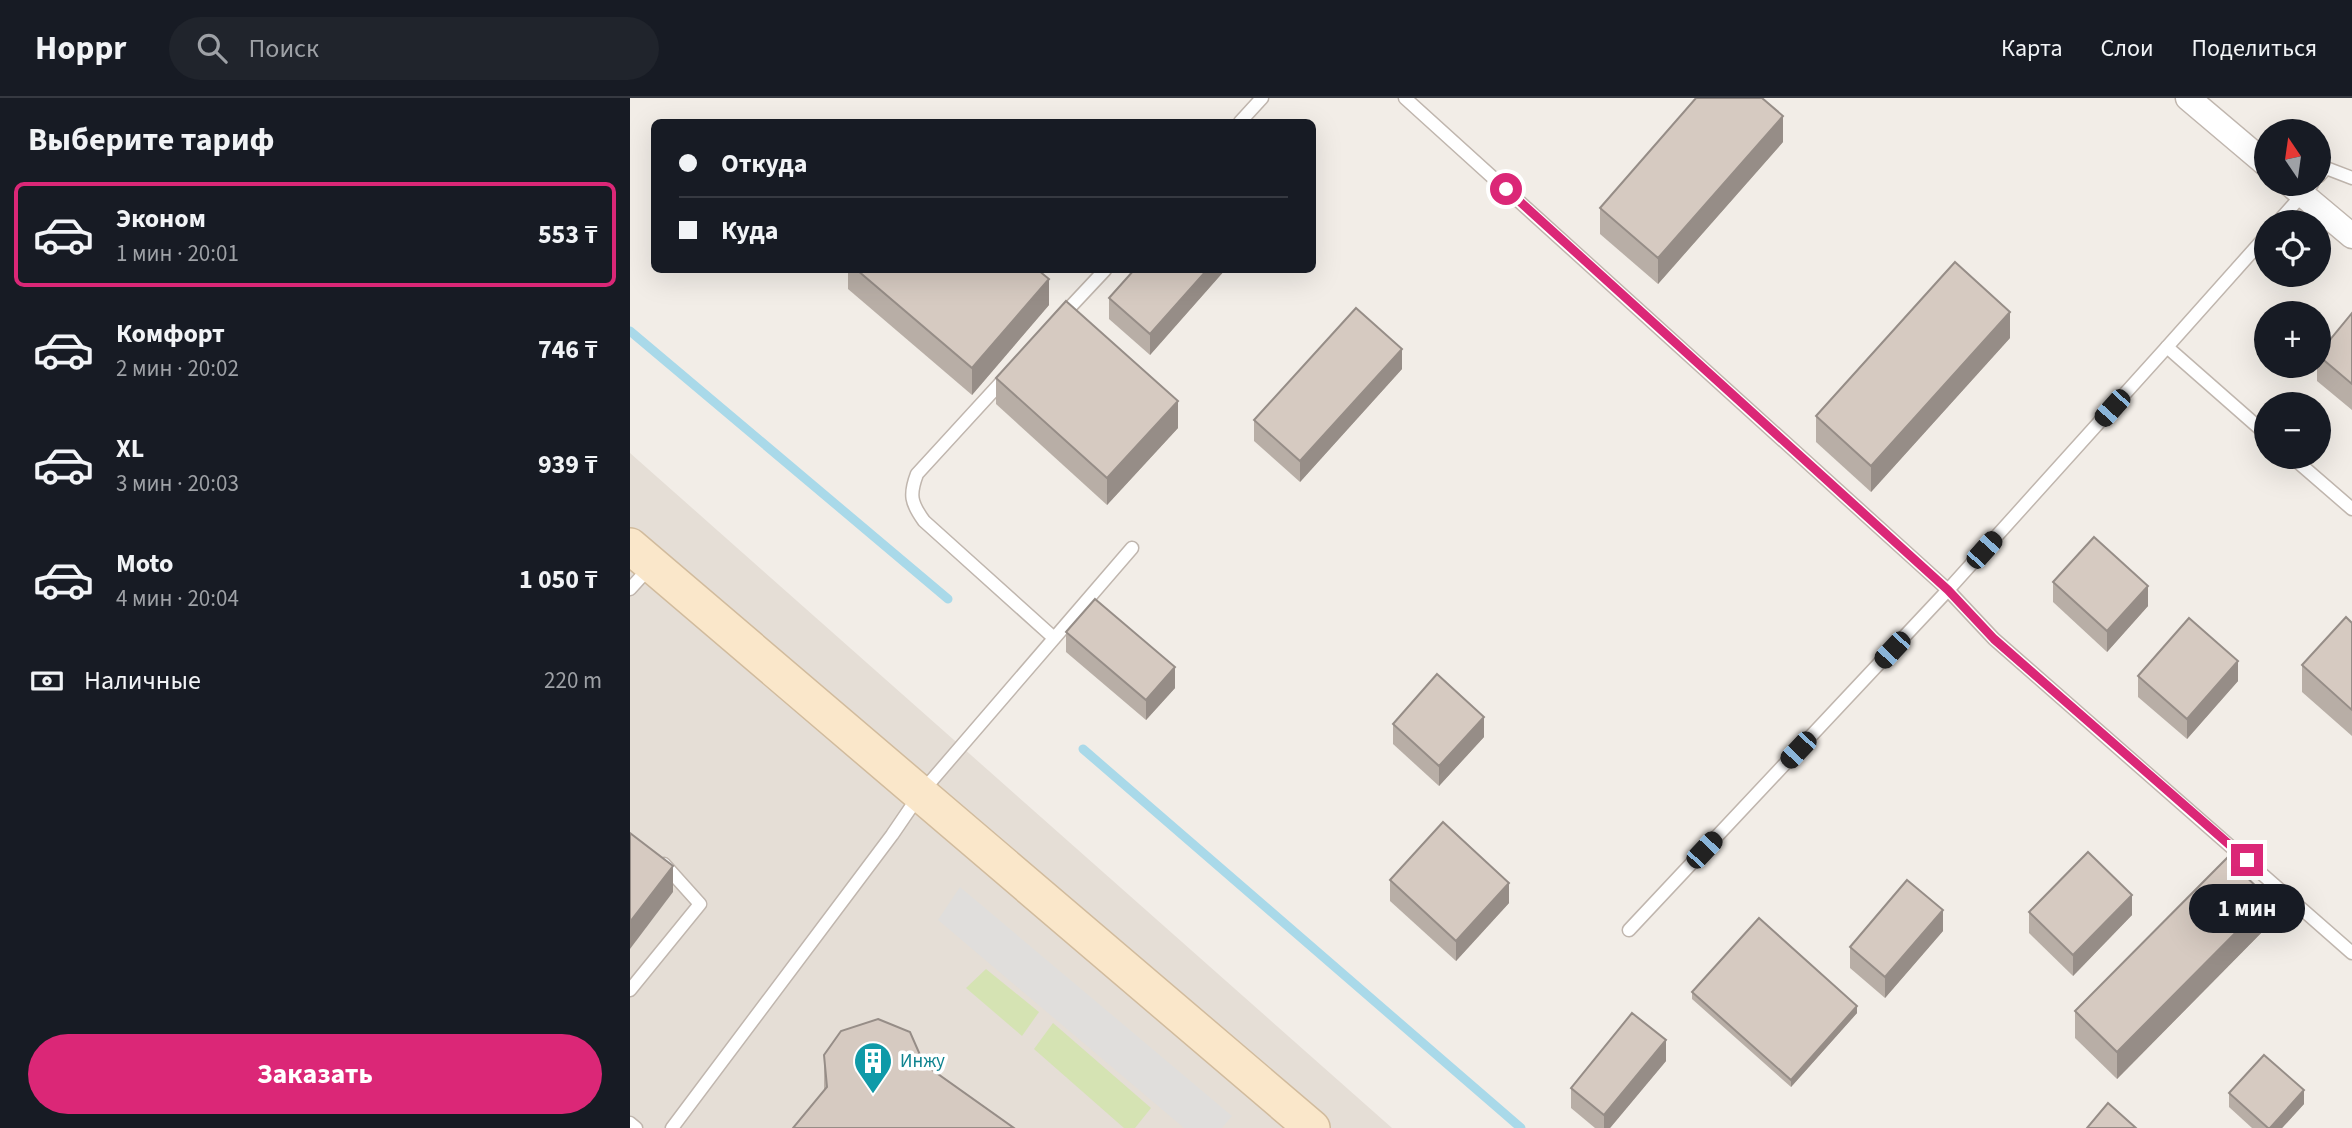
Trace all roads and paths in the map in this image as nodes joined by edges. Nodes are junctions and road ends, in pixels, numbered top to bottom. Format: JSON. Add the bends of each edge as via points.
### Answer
{"nodes":[{"id":1,"x":1262,"y":98,"type":"edge"},
{"id":2,"x":1405,"y":98,"type":"edge"},
{"id":3,"x":2188,"y":98,"type":"edge"},
{"id":4,"x":1243,"y":119,"type":"edge"},
{"id":5,"x":2254,"y":153,"type":"edge"},
{"id":6,"x":2331,"y":170,"type":"edge"},
{"id":7,"x":2352,"y":178,"type":"edge"},
{"id":8,"x":2317,"y":196,"type":"edge"},
{"id":9,"x":2352,"y":236,"type":"edge"},
{"id":10,"x":2254,"y":249,"type":"edge"},
{"id":11,"x":1102,"y":273,"type":"edge"},
{"id":12,"x":1049,"y":331,"type":"edge"},
{"id":13,"x":2167,"y":347,"type":"junction"},
{"id":14,"x":1011,"y":372,"type":"edge"},
{"id":15,"x":2254,"y":423,"type":"edge"},
{"id":16,"x":2306,"y":469,"type":"edge"},
{"id":17,"x":2352,"y":509,"type":"edge"},
{"id":18,"x":1132,"y":548,"type":"dead end"},
{"id":19,"x":637,"y":567,"type":"edge"},
{"id":20,"x":1948,"y":590,"type":"junction"},
{"id":21,"x":1054,"y":638,"type":"junction"},
{"id":22,"x":920,"y":794,"type":"junction"},
{"id":23,"x":651,"y":856,"type":"edge"},
{"id":24,"x":1629,"y":930,"type":"dead end"},
{"id":25,"x":2352,"y":953,"type":"edge"},
{"id":26,"x":630,"y":990,"type":"edge"},
{"id":27,"x":630,"y":1123,"type":"edge"},
{"id":28,"x":636,"y":1128,"type":"edge"},
{"id":29,"x":673,"y":1128,"type":"edge"},
{"id":30,"x":1312,"y":1128,"type":"edge"}],
"edges":[{"from":1,"to":4,"type":"lane"},
{"from":2,"to":20,"type":"lane"},
{"from":3,"to":5,"type":"street"},
{"from":6,"to":7,"type":"lane"},
{"from":8,"to":9,"type":"street"},
{"from":10,"to":13,"type":"lane"},
{"from":11,"to":12,"type":"lane"},
{"from":13,"to":15,"type":"lane"},
{"from":13,"to":20,"type":"lane"},
{"from":14,"to":21,"type":"lane","via":[[917,474],[911,491],[915,508],[925,521]]},
{"from":16,"to":17,"type":"lane"},
{"from":18,"to":21,"type":"lane"},
{"from":19,"to":22,"type":"street"},
{"from":20,"to":24,"type":"lane"},
{"from":20,"to":25,"type":"lane","via":[[1994,639]]},
{"from":21,"to":22,"type":"lane"},
{"from":22,"to":29,"type":"lane"},
{"from":22,"to":30,"type":"street"},
{"from":23,"to":26,"type":"lane","via":[[662,861],[700,904]]},
{"from":27,"to":28,"type":"lane"}]}
